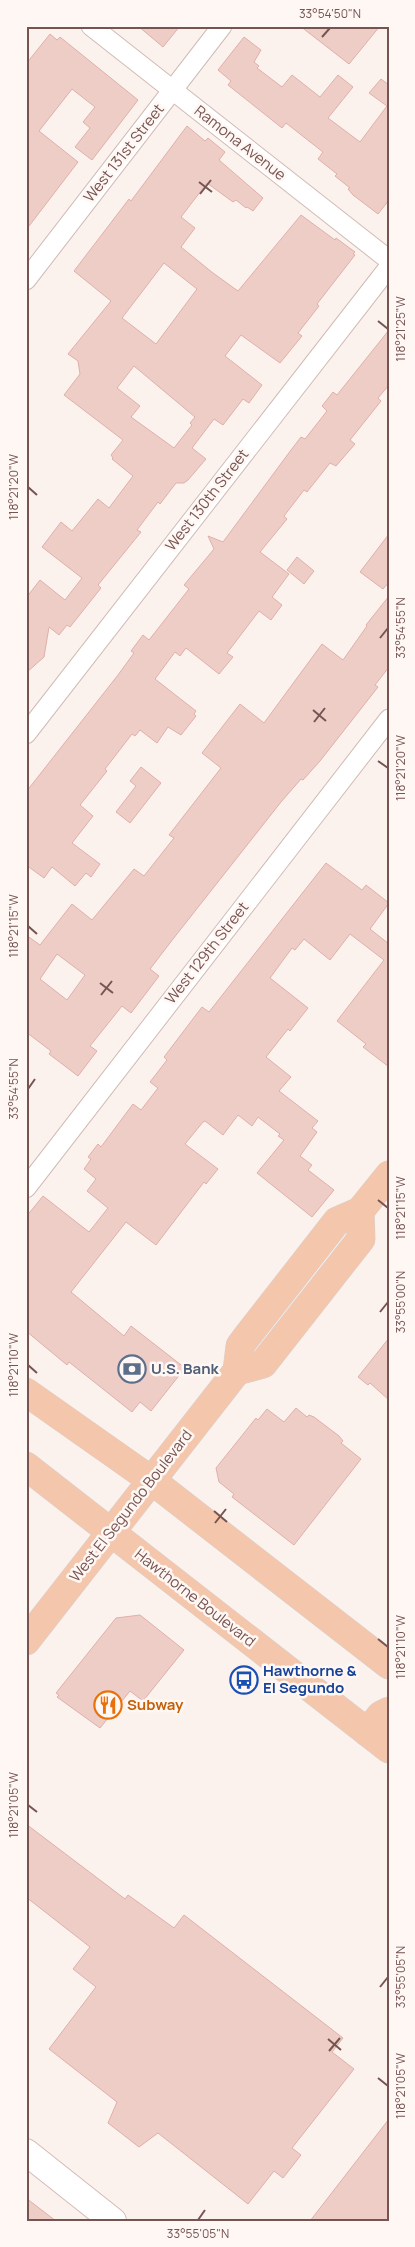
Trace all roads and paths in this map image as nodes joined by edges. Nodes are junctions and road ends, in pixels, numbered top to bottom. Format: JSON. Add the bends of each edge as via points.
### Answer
{"nodes":[{"id":1,"x":92,"y":26,"type":"edge"},
{"id":2,"x":222,"y":26,"type":"edge"},
{"id":3,"x":172,"y":90,"type":"junction"},
{"id":4,"x":389,"y":260,"type":"edge"},
{"id":5,"x":389,"y":266,"type":"edge"},
{"id":6,"x":26,"y":280,"type":"edge"},
{"id":7,"x":389,"y":719,"type":"edge"},
{"id":8,"x":26,"y":734,"type":"edge"},
{"id":9,"x":389,"y":1175,"type":"edge"},
{"id":10,"x":26,"y":1188,"type":"edge"},
{"id":11,"x":26,"y":1392,"type":"edge"},
{"id":12,"x":26,"y":1466,"type":"edge"},
{"id":13,"x":151,"y":1480,"type":"junction"},
{"id":14,"x":111,"y":1532,"type":"junction"},
{"id":15,"x":26,"y":1641,"type":"edge"},
{"id":16,"x":389,"y":1666,"type":"edge"},
{"id":17,"x":389,"y":1710,"type":"edge"},
{"id":18,"x":367,"y":1732,"type":"junction"},
{"id":19,"x":389,"y":1749,"type":"edge"},
{"id":20,"x":26,"y":2152,"type":"edge"},
{"id":21,"x":113,"y":2221,"type":"edge"}],
"edges":[{"from":1,"to":3,"type":"street","name":"Ramona Avenue"},
{"from":2,"to":3,"type":"street","name":"West 131st Street"},
{"from":3,"to":4,"type":"street","name":"Ramona Avenue"},
{"from":3,"to":6,"type":"street","name":"West 131st Street"},
{"from":5,"to":8,"type":"street","name":"West 130th Street"},
{"from":7,"to":10,"type":"street","name":"West 129th Street"},
{"from":9,"to":13,"type":"main road","name":"West El Segundo Boulevard","via":[[360,1211],[361,1239],[263,1364],[237,1371]]},
{"from":11,"to":13,"type":"main road"},
{"from":12,"to":14,"type":"main road","name":"Hawthorne Boulevard"},
{"from":13,"to":14,"type":"main road","name":"West El Segundo Boulevard"},
{"from":13,"to":16,"type":"main road"},
{"from":14,"to":15,"type":"main road","name":"West El Segundo Boulevard"},
{"from":14,"to":18,"type":"main road","name":"Hawthorne Boulevard"},
{"from":17,"to":18,"type":"main road"},
{"from":18,"to":19,"type":"main road","name":"Hawthorne Boulevard"},
{"from":20,"to":21,"type":"street"}]}
